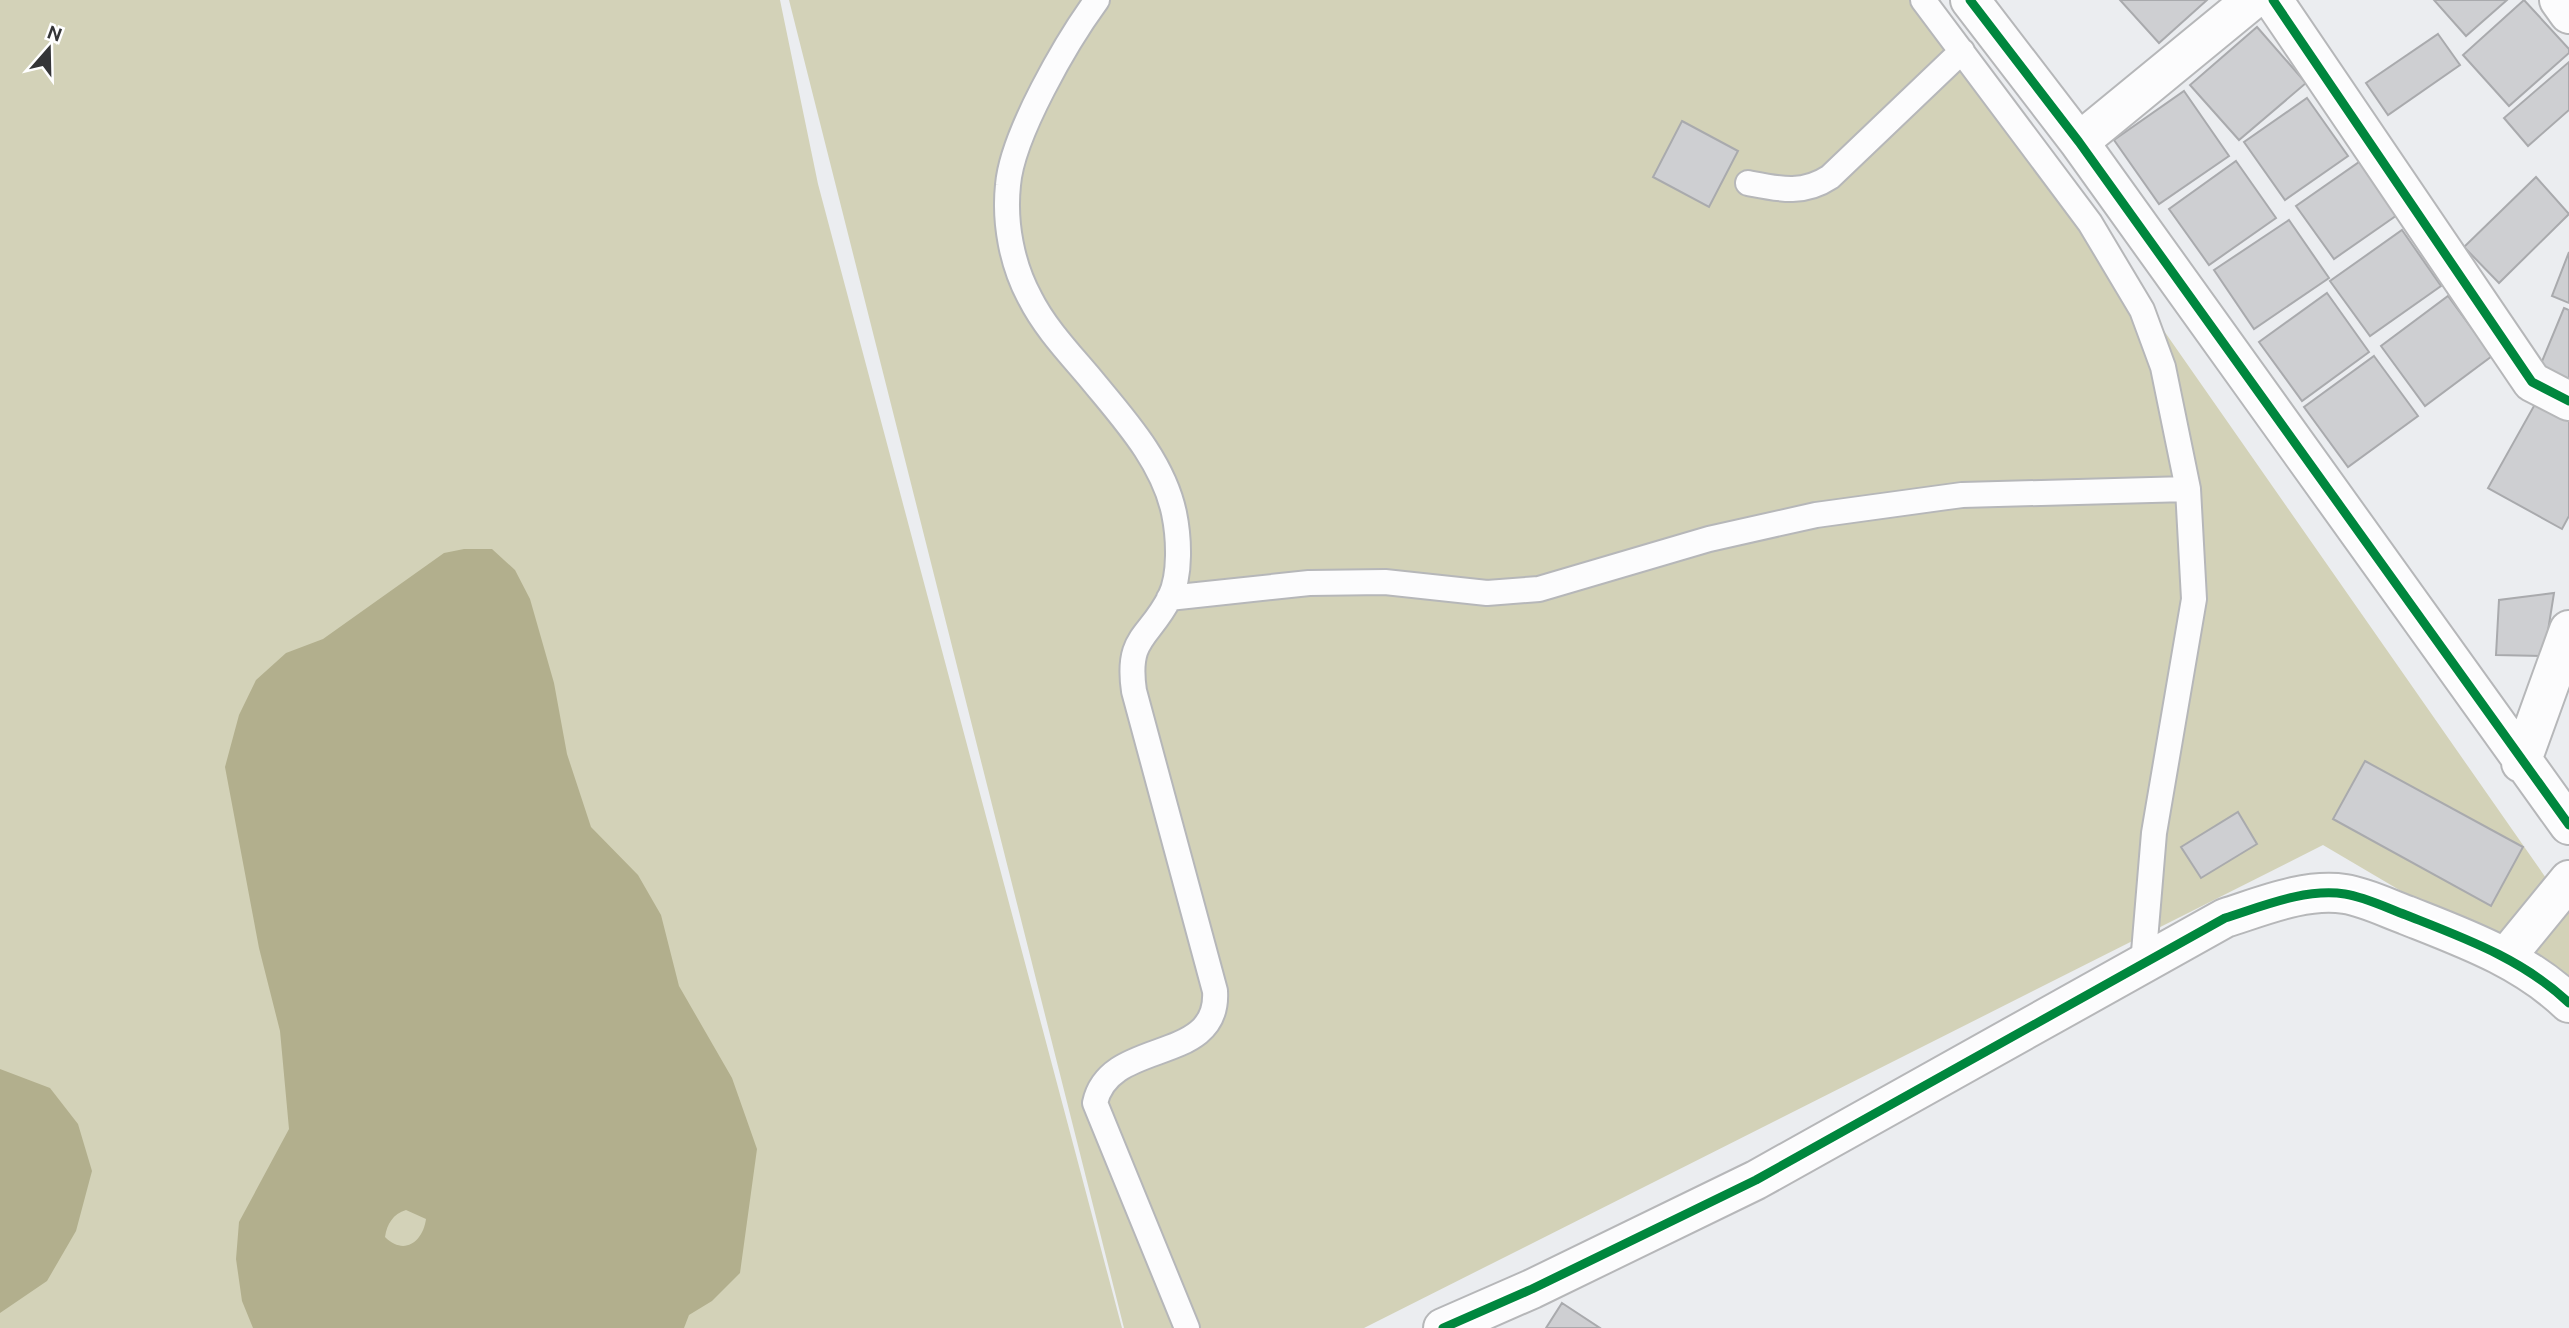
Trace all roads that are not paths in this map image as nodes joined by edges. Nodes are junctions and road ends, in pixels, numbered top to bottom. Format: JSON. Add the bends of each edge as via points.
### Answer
{"nodes":[{"id":1,"x":1097,"y":0,"type":"edge"},
{"id":2,"x":1923,"y":0,"type":"edge"},
{"id":3,"x":1970,"y":0,"type":"edge"},
{"id":4,"x":2252,"y":0,"type":"edge"},
{"id":5,"x":2273,"y":0,"type":"edge"},
{"id":6,"x":2559,"y":0,"type":"edge"},
{"id":7,"x":2569,"y":14,"type":"edge"},
{"id":8,"x":1962,"y":51,"type":"junction"},
{"id":9,"x":2079,"y":142,"type":"junction"},
{"id":10,"x":1748,"y":184,"type":"dead end"},
{"id":11,"x":2569,"y":401,"type":"edge"},
{"id":12,"x":2188,"y":489,"type":"junction"},
{"id":13,"x":1169,"y":598,"type":"junction"},
{"id":14,"x":2569,"y":631,"type":"edge"},
{"id":15,"x":2521,"y":763,"type":"junction"},
{"id":16,"x":2569,"y":825,"type":"edge"},
{"id":17,"x":2569,"y":880,"type":"edge"},
{"id":18,"x":2506,"y":957,"type":"junction"},
{"id":19,"x":2143,"y":964,"type":"junction"},
{"id":20,"x":2569,"y":1003,"type":"edge"},
{"id":21,"x":1187,"y":1328,"type":"edge"},
{"id":22,"x":1443,"y":1328,"type":"edge"}],
"edges":[{"from":1,"to":13,"type":"lane","via":[[1048,78],[1016,151],[1008,184],[1008,227],[1030,299],[1152,459],[1174,513],[1177,557]]},
{"from":2,"to":8,"type":"lane"},
{"from":3,"to":9,"type":"street"},
{"from":4,"to":9,"type":"street"},
{"from":5,"to":11,"type":"street","via":[[2532,382]]},
{"from":6,"to":7,"type":"street"},
{"from":8,"to":10,"type":"lane","via":[[1814,188],[1783,190]]},
{"from":8,"to":12,"type":"lane","via":[[2090,223],[2142,310],[2163,367]]},
{"from":9,"to":15,"type":"street"},
{"from":12,"to":13,"type":"lane","via":[[1962,495],[1816,515],[1709,539],[1539,589],[1488,593],[1385,582],[1309,583]]},
{"from":12,"to":19,"type":"lane","via":[[2194,599],[2154,833]]},
{"from":13,"to":21,"type":"lane","via":[[1138,640],[1130,666],[1216,1007],[1209,1025],[1197,1035],[1103,1080],[1095,1102]]},
{"from":14,"to":15,"type":"street"},
{"from":15,"to":16,"type":"street"},
{"from":17,"to":18,"type":"street"},
{"from":18,"to":19,"type":"street","via":[[2345,894],[2295,896],[2225,918]]},
{"from":18,"to":20,"type":"street"},
{"from":19,"to":22,"type":"street","via":[[1756,1181]]}]}
